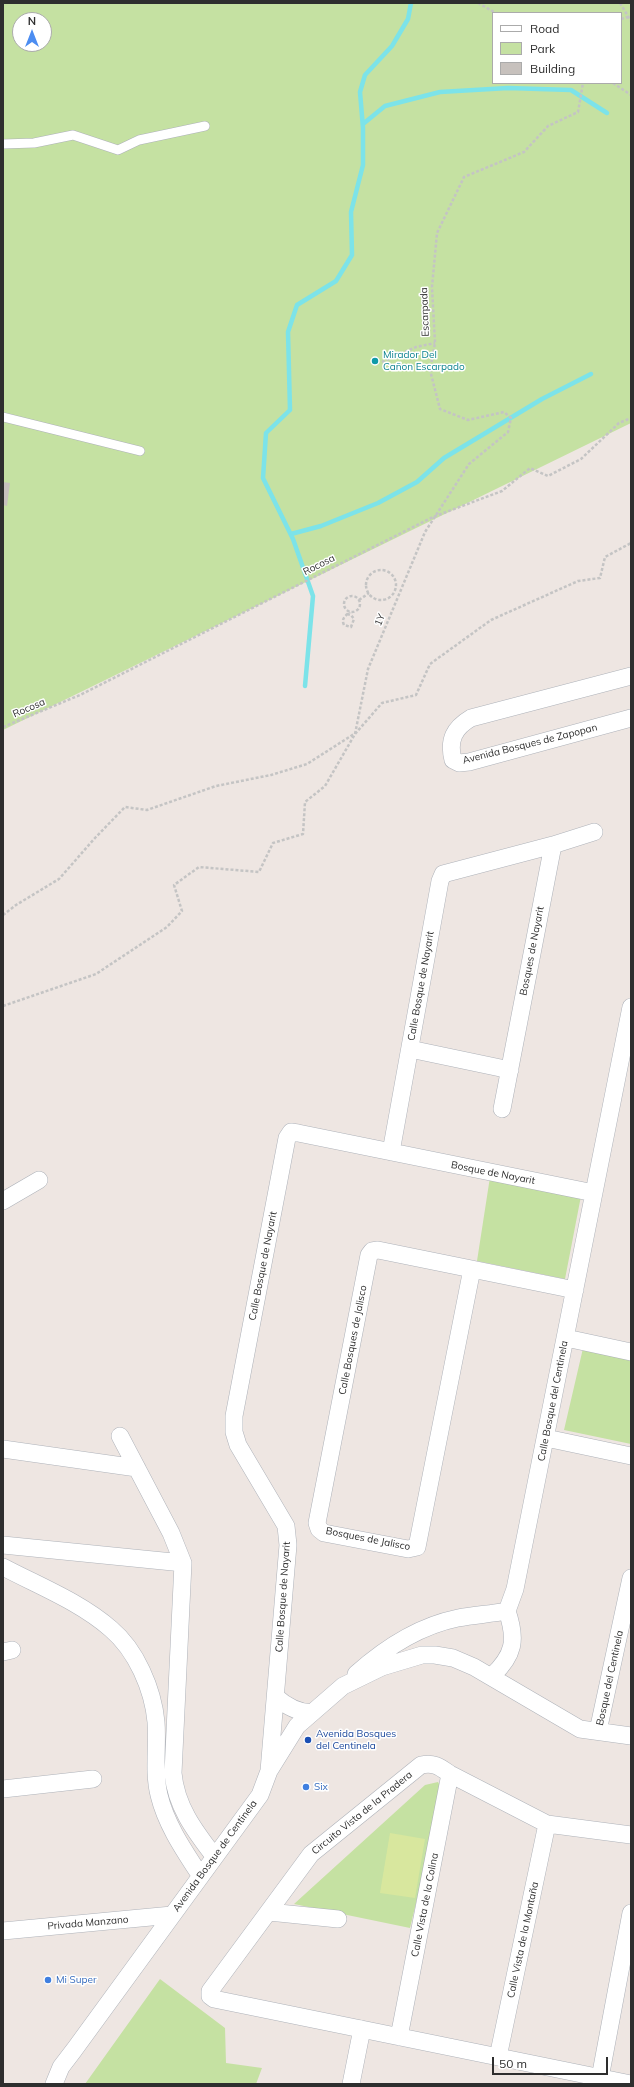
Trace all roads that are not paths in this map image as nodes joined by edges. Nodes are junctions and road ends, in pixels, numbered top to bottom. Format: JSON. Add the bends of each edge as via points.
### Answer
{"nodes":[{"id":1,"x":205,"y":126,"type":"dead end"},
{"id":2,"x":3,"y":144,"type":"edge"},
{"id":3,"x":3,"y":417,"type":"edge"},
{"id":4,"x":140,"y":451,"type":"dead end"},
{"id":5,"x":631,"y":676,"type":"edge"},
{"id":6,"x":631,"y":718,"type":"edge"},
{"id":7,"x":594,"y":832,"type":"dead end"},
{"id":8,"x":553,"y":845,"type":"junction"},
{"id":9,"x":631,"y":1007,"type":"edge"},
{"id":10,"x":410,"y":1049,"type":"junction"},
{"id":11,"x":510,"y":1070,"type":"junction"},
{"id":12,"x":502,"y":1109,"type":"dead end"},
{"id":13,"x":391,"y":1152,"type":"junction"},
{"id":14,"x":39,"y":1180,"type":"dead end"},
{"id":15,"x":594,"y":1193,"type":"junction"},
{"id":16,"x":3,"y":1201,"type":"edge"},
{"id":17,"x":472,"y":1270,"type":"junction"},
{"id":18,"x":575,"y":1290,"type":"junction"},
{"id":19,"x":566,"y":1338,"type":"junction"},
{"id":20,"x":631,"y":1352,"type":"edge"},
{"id":21,"x":120,"y":1436,"type":"dead end"},
{"id":22,"x":546,"y":1438,"type":"junction"},
{"id":23,"x":3,"y":1449,"type":"edge"},
{"id":24,"x":631,"y":1456,"type":"edge"},
{"id":25,"x":136,"y":1468,"type":"junction"},
{"id":26,"x":319,"y":1529,"type":"joint"},
{"id":27,"x":3,"y":1545,"type":"edge"},
{"id":28,"x":183,"y":1562,"type":"junction"},
{"id":29,"x":3,"y":1567,"type":"edge"},
{"id":30,"x":631,"y":1578,"type":"edge"},
{"id":31,"x":508,"y":1611,"type":"junction"},
{"id":32,"x":431,"y":1627,"type":"junction"},
{"id":33,"x":436,"y":1655,"type":"junction"},
{"id":34,"x":492,"y":1676,"type":"junction"},
{"id":35,"x":343,"y":1686,"type":"junction"},
{"id":36,"x":276,"y":1697,"type":"junction"},
{"id":37,"x":153,"y":1702,"type":"junction"},
{"id":38,"x":175,"y":1703,"type":"junction"},
{"id":39,"x":311,"y":1713,"type":"junction"},
{"id":40,"x":598,"y":1731,"type":"junction"},
{"id":41,"x":631,"y":1736,"type":"edge"},
{"id":42,"x":269,"y":1771,"type":"junction"},
{"id":43,"x":450,"y":1774,"type":"junction"},
{"id":44,"x":93,"y":1778,"type":"dead end"},
{"id":45,"x":3,"y":1789,"type":"edge"},
{"id":46,"x":547,"y":1824,"type":"junction"},
{"id":47,"x":631,"y":1835,"type":"edge"},
{"id":48,"x":214,"y":1856,"type":"junction"},
{"id":49,"x":200,"y":1875,"type":"junction"},
{"id":50,"x":269,"y":1912,"type":"junction"},
{"id":51,"x":631,"y":1913,"type":"edge"},
{"id":52,"x":172,"y":1915,"type":"junction"},
{"id":53,"x":338,"y":1919,"type":"dead end"},
{"id":54,"x":3,"y":1931,"type":"edge"},
{"id":55,"x":362,"y":2029,"type":"junction"},
{"id":56,"x":399,"y":2036,"type":"junction"},
{"id":57,"x":498,"y":2057,"type":"junction"},
{"id":58,"x":600,"y":2078,"type":"junction"},
{"id":59,"x":54,"y":2084,"type":"edge"},
{"id":60,"x":351,"y":2084,"type":"edge"},
{"id":61,"x":631,"y":2084,"type":"edge"}],
"edges":[{"from":1,"to":2,"type":"lane","via":[[139,140],[118,150],[73,135],[34,143]]},
{"from":3,"to":4,"type":"lane"},
{"from":5,"to":6,"type":"street","name":"Avenida Bosques de Zapopan","via":[[471,718],[460,724],[452,736],[450,749],[453,760],[459,763],[469,762]]},
{"from":7,"to":8,"type":"street"},
{"from":8,"to":10,"type":"street","name":"Calle Bosque de Nayarit","via":[[443,874]]},
{"from":8,"to":11,"type":"street","name":"Bosques de Nayarit"},
{"from":9,"to":15,"type":"street","name":"Calle Bosque del Centinela"},
{"from":10,"to":11,"type":"street"},
{"from":10,"to":13,"type":"street","name":"Calle Bosque de Nayarit"},
{"from":11,"to":12,"type":"street","name":"Bosques de Nayarit"},
{"from":13,"to":15,"type":"street","name":"Bosque de Nayarit"},
{"from":13,"to":36,"type":"street","name":"Calle Bosque de Nayarit","via":[[291,1132],[287,1138],[234,1416],[234,1432],[238,1445],[286,1526],[288,1545]]},
{"from":14,"to":16,"type":"street"},
{"from":15,"to":18,"type":"street","name":"Calle Bosque del Centinela"},
{"from":17,"to":18,"type":"street","name":"Calle Bosques de Jalisco"},
{"from":17,"to":26,"type":"street","name":"Bosques de Jalisco","via":[[417,1547],[400,1547],[324,1533]]},
{"from":17,"to":26,"type":"street","name":"Calle Bosques de Jalisco","via":[[378,1250],[372,1251],[369,1255],[317,1523]]},
{"from":18,"to":19,"type":"street","name":"Calle Bosque del Centinela"},
{"from":19,"to":20,"type":"street"},
{"from":19,"to":22,"type":"street","name":"Calle Bosque del Centinela"},
{"from":21,"to":25,"type":"street"},
{"from":22,"to":24,"type":"street"},
{"from":22,"to":31,"type":"street","name":"Calle Bosque del Centinela","via":[[516,1589]]},
{"from":23,"to":25,"type":"street"},
{"from":25,"to":28,"type":"street","via":[[171,1533]]},
{"from":27,"to":28,"type":"street"},
{"from":28,"to":38,"type":"street"},
{"from":29,"to":37,"type":"street","via":[[88,1612],[111,1629],[128,1647]]},
{"from":30,"to":40,"type":"street","name":"Bosque del Centinela"},
{"from":31,"to":32,"type":"street","via":[[457,1618]]},
{"from":31,"to":34,"type":"street","via":[[513,1628],[512,1646],[505,1663]]},
{"from":32,"to":33,"type":"street"},
{"from":32,"to":35,"type":"street","via":[[400,1640],[375,1656]]},
{"from":33,"to":34,"type":"street","name":"Avenida Bosque de Centinela","via":[[453,1658]]},
{"from":33,"to":35,"type":"street","name":"Avenida Bosque de Centinela","via":[[409,1658]]},
{"from":34,"to":40,"type":"street","name":"Avenida Bosque de Centinela","via":[[580,1729]]},
{"from":35,"to":39,"type":"street","name":"Avenida Bosque de Centinela"},
{"from":36,"to":39,"type":"street","via":[[285,1705],[300,1712]]},
{"from":36,"to":42,"type":"street","name":"Calle Bosque de Nayarit"},
{"from":37,"to":38,"type":"street"},
{"from":37,"to":49,"type":"street","via":[[158,1793],[166,1818]]},
{"from":38,"to":48,"type":"street","via":[[173,1773],[176,1793],[189,1823]]},
{"from":39,"to":42,"type":"street","name":"Avenida Bosque de Centinela","via":[[297,1726]]},
{"from":40,"to":41,"type":"street","name":"Avenida Bosque de Centinela"},
{"from":42,"to":48,"type":"street","name":"Avenida Bosque de Centinela","via":[[260,1795]]},
{"from":43,"to":46,"type":"street","name":"Circuito Vista de la Pradera"},
{"from":43,"to":50,"type":"street","name":"Circuito Vista de la Pradera","via":[[436,1764],[421,1765],[311,1854]]},
{"from":43,"to":56,"type":"street","name":"Calle Vista de la Colina"},
{"from":44,"to":45,"type":"street"},
{"from":46,"to":47,"type":"street","name":"Circuito Vista de la Pradera"},
{"from":46,"to":57,"type":"street","name":"Calle Vista de la Montaña"},
{"from":48,"to":49,"type":"street","name":"Avenida Bosque de Centinela"},
{"from":49,"to":52,"type":"street","name":"Avenida Bosque de Centinela"},
{"from":50,"to":53,"type":"street"},
{"from":50,"to":55,"type":"street","name":"Circuito Vista de la Pradera","via":[[213,1986],[210,1996],[214,1999]]},
{"from":51,"to":58,"type":"street"},
{"from":52,"to":54,"type":"street","name":"Privada Manzano"},
{"from":52,"to":59,"type":"street","name":"Avenida Bosque de Centinela","via":[[61,2068]]},
{"from":55,"to":56,"type":"street","name":"Circuito Vista de la Pradera"},
{"from":55,"to":60,"type":"street"},
{"from":56,"to":57,"type":"street","name":"Circuito Vista de la Pradera"},
{"from":57,"to":58,"type":"street","name":"Circuito Vista de la Pradera"},
{"from":58,"to":61,"type":"street","name":"Circuito Vista de la Pradera"}]}
